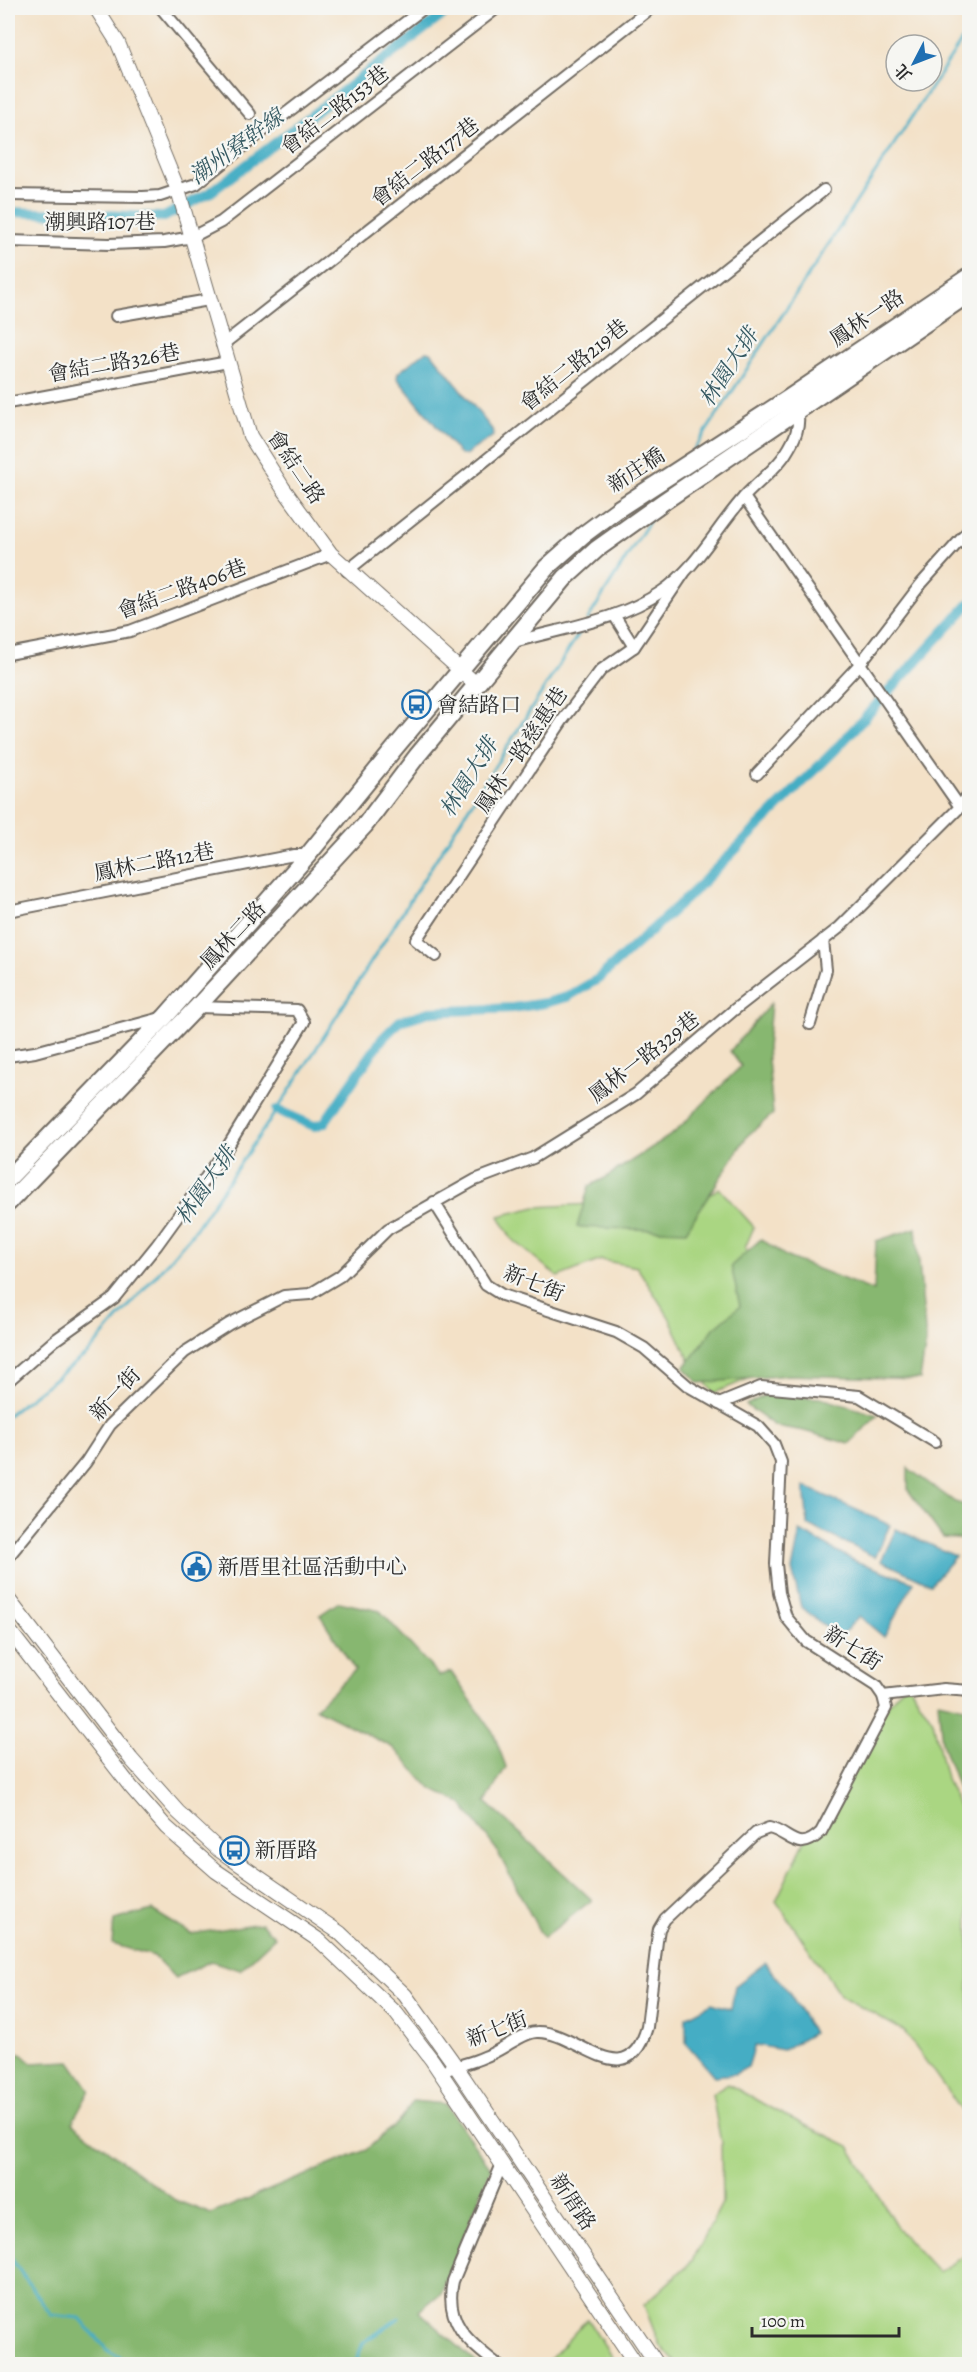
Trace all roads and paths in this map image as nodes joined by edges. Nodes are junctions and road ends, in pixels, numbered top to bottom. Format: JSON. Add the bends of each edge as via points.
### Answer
{"nodes":[{"id":1,"x":96,"y":8,"type":"edge"},
{"id":2,"x":161,"y":8,"type":"edge"},
{"id":3,"x":424,"y":8,"type":"edge"},
{"id":4,"x":497,"y":8,"type":"edge"},
{"id":5,"x":651,"y":8,"type":"edge"},
{"id":6,"x":250,"y":114,"type":"dead end"},
{"id":7,"x":824,"y":190,"type":"dead end"},
{"id":8,"x":179,"y":192,"type":"junction"},
{"id":9,"x":8,"y":195,"type":"edge"},
{"id":10,"x":191,"y":234,"type":"junction"},
{"id":11,"x":8,"y":241,"type":"edge"},
{"id":12,"x":969,"y":276,"type":"edge"},
{"id":13,"x":969,"y":294,"type":"edge"},
{"id":14,"x":210,"y":300,"type":"junction"},
{"id":15,"x":116,"y":316,"type":"dead end"},
{"id":16,"x":222,"y":345,"type":"junction"},
{"id":17,"x":228,"y":362,"type":"junction"},
{"id":18,"x":8,"y":403,"type":"edge"},
{"id":19,"x":793,"y":404,"type":"junction"},
{"id":20,"x":744,"y":497,"type":"junction"},
{"id":21,"x":969,"y":529,"type":"edge"},
{"id":22,"x":331,"y":554,"type":"junction"},
{"id":23,"x":347,"y":571,"type":"junction"},
{"id":24,"x":684,"y":573,"type":"junction"},
{"id":25,"x":614,"y":615,"type":"junction"},
{"id":26,"x":512,"y":643,"type":"junction"},
{"id":27,"x":634,"y":647,"type":"junction"},
{"id":28,"x":8,"y":654,"type":"edge"},
{"id":29,"x":860,"y":665,"type":"junction"},
{"id":30,"x":460,"y":670,"type":"junction"},
{"id":31,"x":477,"y":685,"type":"junction"},
{"id":32,"x":757,"y":774,"type":"dead end"},
{"id":33,"x":969,"y":792,"type":"edge"},
{"id":34,"x":960,"y":807,"type":"junction"},
{"id":35,"x":308,"y":855,"type":"junction"},
{"id":36,"x":8,"y":910,"type":"edge"},
{"id":37,"x":823,"y":940,"type":"junction"},
{"id":38,"x":436,"y":956,"type":"dead end"},
{"id":39,"x":197,"y":1007,"type":"junction"},
{"id":40,"x":165,"y":1017,"type":"junction"},
{"id":41,"x":810,"y":1024,"type":"dead end"},
{"id":42,"x":8,"y":1056,"type":"edge"},
{"id":43,"x":8,"y":1179,"type":"edge"},
{"id":44,"x":434,"y":1202,"type":"junction"},
{"id":45,"x":8,"y":1203,"type":"edge"},
{"id":46,"x":284,"y":1296,"type":"joint"},
{"id":47,"x":8,"y":1381,"type":"edge"},
{"id":48,"x":719,"y":1404,"type":"junction"},
{"id":49,"x":935,"y":1442,"type":"dead end"},
{"id":50,"x":8,"y":1557,"type":"edge"},
{"id":51,"x":8,"y":1599,"type":"edge"},
{"id":52,"x":8,"y":1629,"type":"edge"},
{"id":53,"x":969,"y":1690,"type":"edge"},
{"id":54,"x":883,"y":1696,"type":"junction"},
{"id":55,"x":456,"y":2065,"type":"junction"},
{"id":56,"x":441,"y":2073,"type":"junction"},
{"id":57,"x":498,"y":2128,"type":"junction"},
{"id":58,"x":483,"y":2136,"type":"junction"},
{"id":59,"x":502,"y":2164,"type":"junction"},
{"id":60,"x":497,"y":2364,"type":"edge"},
{"id":61,"x":636,"y":2364,"type":"edge"},
{"id":62,"x":657,"y":2364,"type":"edge"}],
"edges":[{"from":1,"to":8,"type":"street","via":[[118,43]]},
{"from":2,"to":6,"type":"street"},
{"from":3,"to":8,"type":"street","via":[[196,184]]},
{"from":4,"to":10,"type":"street","name":"會結二路153巷","via":[[221,222]]},
{"from":5,"to":16,"type":"street","name":"會結二路177巷"},
{"from":7,"to":23,"type":"street","name":"會結二路219巷"},
{"from":8,"to":9,"type":"street","via":[[143,197]]},
{"from":8,"to":10,"type":"street","name":"會結二路"},
{"from":10,"to":11,"type":"street","name":"潮興路107巷","via":[[148,243]]},
{"from":10,"to":14,"type":"street","name":"會結二路"},
{"from":12,"to":19,"type":"main road","name":"鳳林一路"},
{"from":13,"to":19,"type":"main road","name":"鳳林一路"},
{"from":14,"to":15,"type":"street"},
{"from":14,"to":16,"type":"street","name":"會結二路"},
{"from":16,"to":17,"type":"street","name":"會結二路"},
{"from":17,"to":18,"type":"street","name":"會結二路326巷"},
{"from":17,"to":22,"type":"street","name":"會結二路","via":[[250,436]]},
{"from":19,"to":20,"type":"street","via":[[799,419],[796,435],[785,455]]},
{"from":19,"to":26,"type":"main road","name":"新庄橋","via":[[597,549],[565,578]]},
{"from":19,"to":30,"type":"main road","name":"新庄橋","via":[[618,509],[583,535],[548,567]]},
{"from":20,"to":24,"type":"street"},
{"from":20,"to":29,"type":"street"},
{"from":21,"to":29,"type":"street","via":[[921,584]]},
{"from":22,"to":23,"type":"street","name":"會結二路"},
{"from":22,"to":28,"type":"street","name":"會結二路406巷","via":[[130,631]]},
{"from":23,"to":30,"type":"street","name":"會結二路"},
{"from":24,"to":25,"type":"street","via":[[661,592]]},
{"from":24,"to":27,"type":"street","name":"鳳林一路慈惠巷"},
{"from":25,"to":26,"type":"street"},
{"from":25,"to":27,"type":"street"},
{"from":26,"to":31,"type":"main road"},
{"from":27,"to":38,"type":"street","name":"鳳林一路慈惠巷","via":[[601,670],[562,721],[416,940]]},
{"from":29,"to":32,"type":"street"},
{"from":29,"to":34,"type":"street"},
{"from":30,"to":31,"type":"street","name":"會結二路"},
{"from":30,"to":35,"type":"main road","name":"鳳林二路"},
{"from":31,"to":39,"type":"main road","name":"鳳林二路","via":[[364,825]]},
{"from":33,"to":34,"type":"street"},
{"from":34,"to":37,"type":"street","name":"鳳林一路329巷"},
{"from":35,"to":36,"type":"street","name":"鳳林二路12巷"},
{"from":35,"to":40,"type":"main road","name":"鳳林二路"},
{"from":37,"to":41,"type":"street","via":[[826,970]]},
{"from":37,"to":44,"type":"street","name":"鳳林一路329巷","via":[[636,1094],[533,1158],[475,1180]]},
{"from":39,"to":45,"type":"main road","name":"鳳林二路"},
{"from":39,"to":47,"type":"street","via":[[297,1010],[304,1022],[225,1151],[114,1298]]},
{"from":40,"to":42,"type":"street"},
{"from":40,"to":43,"type":"main road","name":"鳳林二路"},
{"from":44,"to":46,"type":"street","name":"鳳林一路329巷","via":[[388,1228],[340,1276],[310,1294]]},
{"from":44,"to":48,"type":"street","name":"新七街","via":[[486,1284],[502,1294],[616,1332],[644,1348],[688,1386]]},
{"from":46,"to":50,"type":"street","name":"新一街","via":[[185,1352],[142,1392],[110,1425]]},
{"from":48,"to":49,"type":"street","via":[[761,1387],[859,1396]]},
{"from":48,"to":54,"type":"street","name":"新七街","via":[[758,1426],[774,1444],[781,1462],[776,1564],[786,1617],[806,1641],[876,1686]]},
{"from":51,"to":55,"type":"street","name":"新厝路","via":[[131,1759],[178,1812],[219,1850],[340,1933],[405,1995]]},
{"from":52,"to":56,"type":"street","name":"新厝路","via":[[166,1827],[216,1871],[320,1941],[396,2013]]},
{"from":53,"to":54,"type":"street"},
{"from":54,"to":55,"type":"street","name":"新七街","via":[[886,1708],[882,1718],[821,1832],[808,1842],[795,1842],[769,1828],[756,1833],[665,1919],[659,1929],[644,2039],[629,2056],[608,2060],[538,2032],[483,2058]]},
{"from":55,"to":56,"type":"street","name":"新七街"},
{"from":55,"to":57,"type":"street","name":"新厝路"},
{"from":56,"to":58,"type":"street","name":"新厝路"},
{"from":57,"to":58,"type":"street"},
{"from":57,"to":62,"type":"street","name":"新厝路"},
{"from":58,"to":59,"type":"street","name":"新厝路"},
{"from":59,"to":60,"type":"street","via":[[453,2281],[451,2297],[459,2329]]},
{"from":59,"to":61,"type":"street","name":"新厝路"}]}
